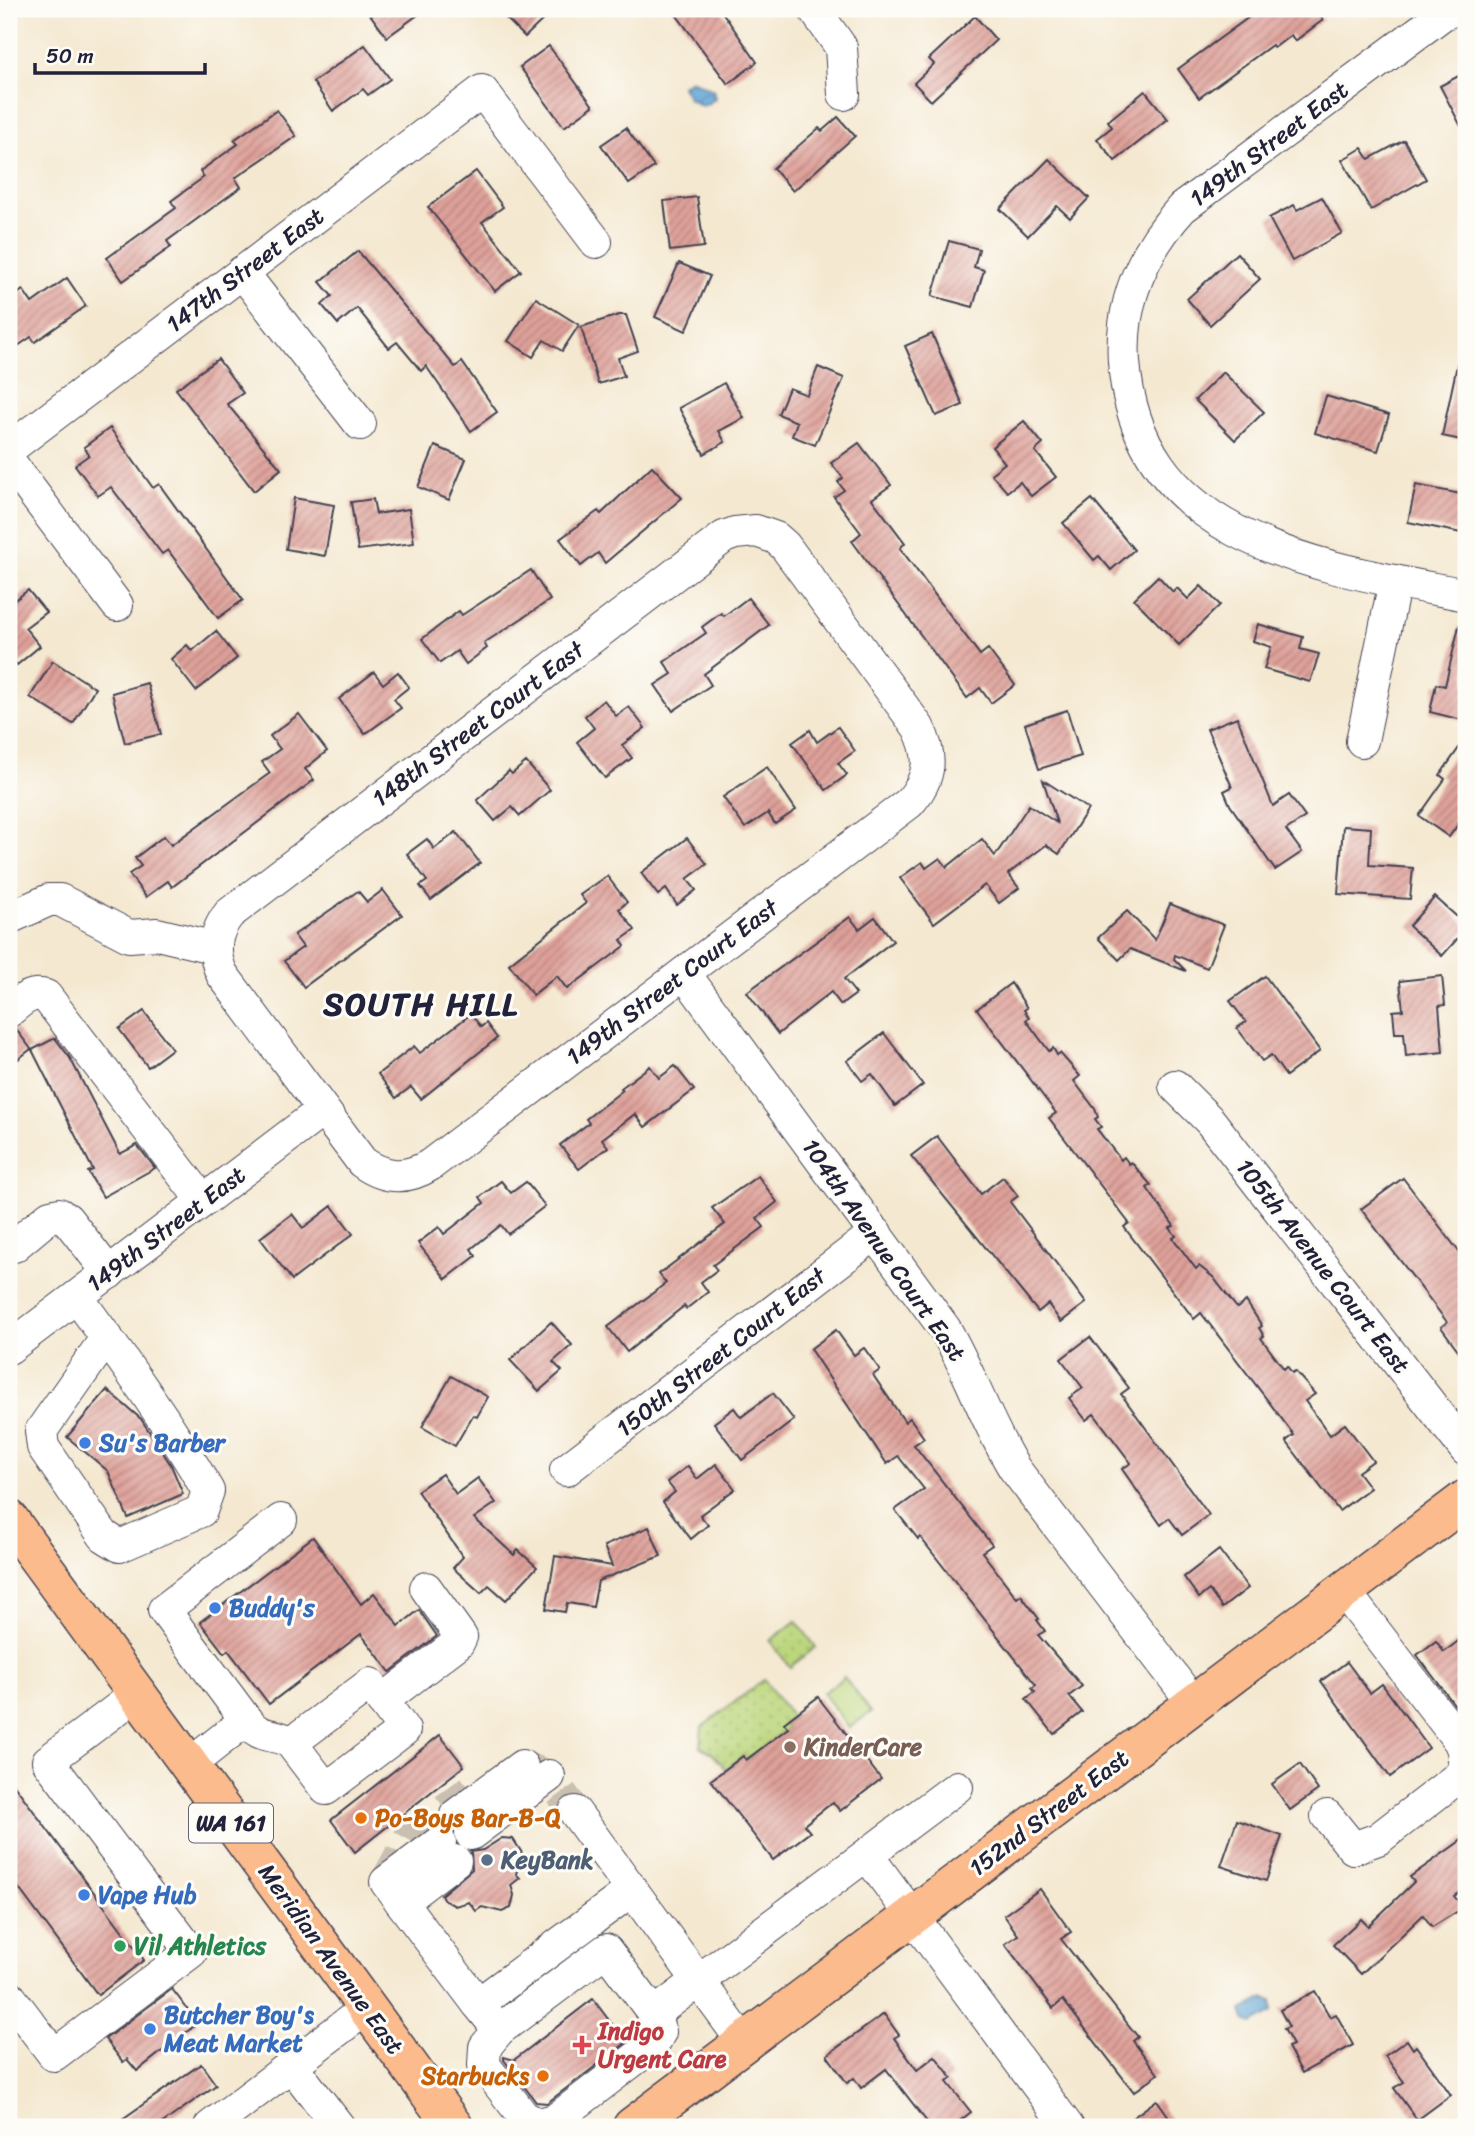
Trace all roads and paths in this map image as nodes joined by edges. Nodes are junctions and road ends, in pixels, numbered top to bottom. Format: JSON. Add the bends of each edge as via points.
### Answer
{"nodes":[{"id":1,"x":814,"y":9,"type":"edge"},
{"id":2,"x":1456,"y":9,"type":"edge"},
{"id":3,"x":844,"y":94,"type":"dead end"},
{"id":4,"x":596,"y":242,"type":"dead end"},
{"id":5,"x":242,"y":272,"type":"junction"},
{"id":6,"x":360,"y":424,"type":"dead end"},
{"id":7,"x":9,"y":449,"type":"edge"},
{"id":8,"x":9,"y":461,"type":"edge"},
{"id":9,"x":756,"y":531,"type":"joint"},
{"id":10,"x":1395,"y":581,"type":"junction"},
{"id":11,"x":1466,"y":595,"type":"edge"},
{"id":12,"x":117,"y":606,"type":"dead end"},
{"id":13,"x":1362,"y":741,"type":"dead end"},
{"id":14,"x":9,"y":918,"type":"edge"},
{"id":15,"x":216,"y":944,"type":"junction"},
{"id":16,"x":684,"y":973,"type":"junction"},
{"id":17,"x":9,"y":1010,"type":"edge"},
{"id":18,"x":1175,"y":1086,"type":"dead end"},
{"id":19,"x":323,"y":1110,"type":"junction"},
{"id":20,"x":203,"y":1201,"type":"junction"},
{"id":21,"x":876,"y":1233,"type":"junction"},
{"id":22,"x":14,"y":1246,"type":"dead end"},
{"id":23,"x":109,"y":1273,"type":"junction"},
{"id":24,"x":77,"y":1297,"type":"junction"},
{"id":25,"x":107,"y":1337,"type":"junction"},
{"id":26,"x":9,"y":1348,"type":"edge"},
{"id":27,"x":1466,"y":1450,"type":"edge"},
{"id":28,"x":566,"y":1470,"type":"dead end"},
{"id":29,"x":1466,"y":1499,"type":"edge"},
{"id":30,"x":281,"y":1520,"type":"dead end"},
{"id":31,"x":16,"y":1543,"type":"edge"},
{"id":32,"x":426,"y":1588,"type":"dead end"},
{"id":33,"x":1344,"y":1591,"type":"junction"},
{"id":34,"x":137,"y":1694,"type":"junction"},
{"id":35,"x":382,"y":1701,"type":"junction"},
{"id":36,"x":1194,"y":1704,"type":"junction"},
{"id":37,"x":246,"y":1720,"type":"junction"},
{"id":38,"x":291,"y":1743,"type":"junction"},
{"id":39,"x":189,"y":1765,"type":"junction"},
{"id":40,"x":541,"y":1774,"type":"dead end"},
{"id":41,"x":957,"y":1787,"type":"dead end"},
{"id":42,"x":575,"y":1812,"type":"tunnel mouth"},
{"id":43,"x":1327,"y":1816,"type":"dead end"},
{"id":44,"x":867,"y":1855,"type":"junction"},
{"id":45,"x":632,"y":1889,"type":"junction"},
{"id":46,"x":913,"y":1916,"type":"junction"},
{"id":47,"x":699,"y":1981,"type":"junction"},
{"id":48,"x":9,"y":1996,"type":"edge"},
{"id":49,"x":478,"y":2004,"type":"junction"},
{"id":50,"x":367,"y":2008,"type":"junction"},
{"id":51,"x":654,"y":2014,"type":"junction"},
{"id":52,"x":499,"y":2030,"type":"junction"},
{"id":53,"x":744,"y":2043,"type":"junction"},
{"id":54,"x":292,"y":2066,"type":"junction"},
{"id":55,"x":210,"y":2127,"type":"edge"},
{"id":56,"x":338,"y":2127,"type":"edge"},
{"id":57,"x":454,"y":2127,"type":"edge"},
{"id":58,"x":632,"y":2127,"type":"edge"},
{"id":59,"x":1068,"y":2127,"type":"edge"}],
"edges":[{"from":1,"to":3,"type":"street","via":[[841,47]]},
{"from":2,"to":10,"type":"street","name":"149th Street East","via":[[1443,14],[1182,208],[1164,228],[1146,261],[1125,314],[1126,383],[1134,412],[1144,441],[1181,493],[1208,516],[1273,550]]},
{"from":4,"to":5,"type":"street","name":"147th Street East","via":[[482,91]]},
{"from":5,"to":6,"type":"street"},
{"from":5,"to":7,"type":"street","name":"147th Street East"},
{"from":8,"to":12,"type":"street"},
{"from":9,"to":15,"type":"street","name":"148th Street Court East","via":[[735,533],[713,545],[229,914]]},
{"from":9,"to":16,"type":"street","name":"149th Street Court East","via":[[785,546],[903,706],[927,744],[929,768],[909,803]]},
{"from":10,"to":11,"type":"street","name":"149th Street East"},
{"from":10,"to":13,"type":"street"},
{"from":14,"to":15,"type":"street","via":[[49,900],[60,900],[129,936],[158,934]]},
{"from":15,"to":19,"type":"street","via":[[222,974]]},
{"from":16,"to":19,"type":"street","name":"149th Street Court East","via":[[419,1172],[384,1174],[362,1161]]},
{"from":16,"to":21,"type":"street","name":"104th Avenue Court East"},
{"from":17,"to":20,"type":"street","via":[[27,997],[46,996]]},
{"from":18,"to":27,"type":"street","name":"105th Avenue Court East","via":[[1210,1121]]},
{"from":19,"to":20,"type":"street","name":"149th Street East"},
{"from":20,"to":23,"type":"street","name":"149th Street East"},
{"from":21,"to":28,"type":"street","name":"150th Street Court East"},
{"from":21,"to":36,"type":"street","name":"104th Avenue Court East","via":[[968,1368],[1014,1468]]},
{"from":22,"to":23,"type":"street","via":[[50,1216],[59,1214]]},
{"from":23,"to":24,"type":"street","name":"149th Street East"},
{"from":24,"to":25,"type":"street"},
{"from":24,"to":26,"type":"street","name":"149th Street East"},
{"from":25,"to":25,"type":"street","via":[[41,1431],[43,1447],[104,1536],[120,1546],[201,1511],[208,1491]]},
{"from":29,"to":33,"type":"main road","name":"152nd Street East"},
{"from":30,"to":37,"type":"street","via":[[164,1610]]},
{"from":31,"to":34,"type":"main road","name":"Meridian Avenue East","number":"WA 161"},
{"from":32,"to":35,"type":"street","via":[[461,1637]]},
{"from":33,"to":36,"type":"main road","name":"152nd Street East"},
{"from":33,"to":43,"type":"street","via":[[1465,1754],[1462,1774],[1377,1839],[1353,1848]]},
{"from":34,"to":39,"type":"main road","name":"Meridian Avenue East","number":"WA 161"},
{"from":34,"to":48,"type":"street","via":[[48,1761],[191,1952],[54,2055]]},
{"from":35,"to":38,"type":"street","via":[[370,1684]]},
{"from":35,"to":38,"type":"street","via":[[404,1730],[326,1789]]},
{"from":36,"to":46,"type":"main road","name":"152nd Street East"},
{"from":37,"to":38,"type":"street","via":[[262,1735]]},
{"from":37,"to":39,"type":"street"},
{"from":39,"to":50,"type":"main road","name":"Meridian Avenue East","number":"WA 161"},
{"from":40,"to":49,"type":"street","via":[[395,1884]]},
{"from":41,"to":44,"type":"street"},
{"from":42,"to":45,"type":"street"},
{"from":44,"to":46,"type":"street"},
{"from":44,"to":47,"type":"street"},
{"from":45,"to":47,"type":"street"},
{"from":45,"to":49,"type":"street"},
{"from":46,"to":53,"type":"main road","name":"152nd Street East"},
{"from":46,"to":59,"type":"street"},
{"from":47,"to":51,"type":"street"},
{"from":47,"to":53,"type":"street"},
{"from":49,"to":52,"type":"street"},
{"from":50,"to":54,"type":"street"},
{"from":50,"to":57,"type":"main road","name":"Meridian Avenue East","number":"WA 161"},
{"from":51,"to":52,"type":"street","via":[[606,1950]]},
{"from":51,"to":52,"type":"street","via":[[660,2032],[653,2045],[555,2120],[538,2124],[524,2117],[484,2065],[485,2047]]},
{"from":53,"to":58,"type":"main road","name":"152nd Street East"},
{"from":54,"to":55,"type":"street"},
{"from":54,"to":56,"type":"street"}]}
